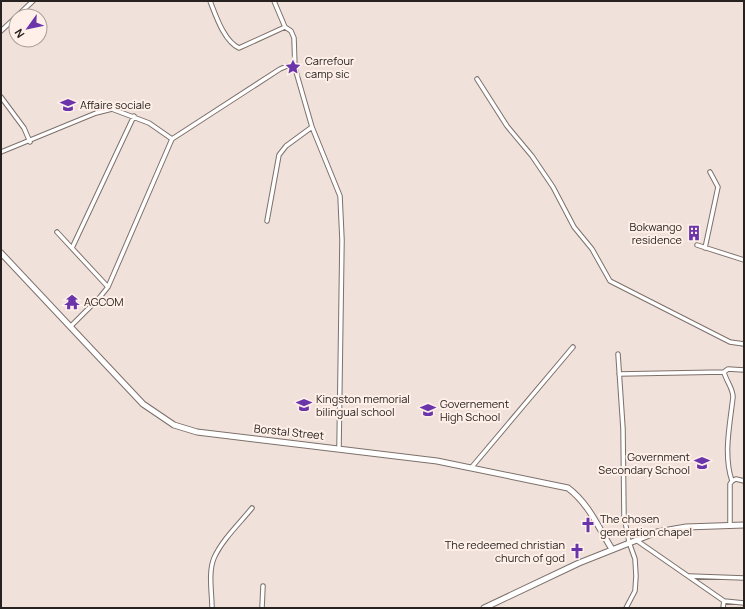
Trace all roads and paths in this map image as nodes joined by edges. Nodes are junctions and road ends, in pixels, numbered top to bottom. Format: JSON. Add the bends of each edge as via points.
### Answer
{"nodes":[{"id":1,"x":33,"y":1,"type":"edge"},
{"id":2,"x":210,"y":1,"type":"edge"},
{"id":3,"x":274,"y":1,"type":"edge"},
{"id":4,"x":26,"y":8,"type":"edge"},
{"id":5,"x":286,"y":27,"type":"junction"},
{"id":6,"x":295,"y":68,"type":"junction"},
{"id":7,"x":476,"y":79,"type":"dead end"},
{"id":8,"x":1,"y":97,"type":"edge"},
{"id":9,"x":134,"y":116,"type":"junction"},
{"id":10,"x":312,"y":127,"type":"junction"},
{"id":11,"x":172,"y":139,"type":"junction"},
{"id":12,"x":30,"y":142,"type":"junction"},
{"id":13,"x":1,"y":152,"type":"edge"},
{"id":14,"x":710,"y":172,"type":"dead end"},
{"id":15,"x":267,"y":222,"type":"dead end"},
{"id":16,"x":57,"y":232,"type":"dead end"},
{"id":17,"x":697,"y":245,"type":"dead end"},
{"id":18,"x":72,"y":248,"type":"junction"},
{"id":19,"x":705,"y":248,"type":"junction"},
{"id":20,"x":1,"y":253,"type":"edge"},
{"id":21,"x":744,"y":260,"type":"edge"},
{"id":22,"x":108,"y":287,"type":"junction"},
{"id":23,"x":71,"y":326,"type":"junction"},
{"id":24,"x":744,"y":344,"type":"edge"},
{"id":25,"x":573,"y":347,"type":"dead end"},
{"id":26,"x":618,"y":354,"type":"dead end"},
{"id":27,"x":744,"y":370,"type":"edge"},
{"id":28,"x":724,"y":372,"type":"junction"},
{"id":29,"x":619,"y":374,"type":"junction"},
{"id":30,"x":339,"y":448,"type":"junction"},
{"id":31,"x":470,"y":468,"type":"junction"},
{"id":32,"x":732,"y":481,"type":"junction"},
{"id":33,"x":744,"y":481,"type":"edge"},
{"id":34,"x":252,"y":508,"type":"dead end"},
{"id":35,"x":730,"y":525,"type":"junction"},
{"id":36,"x":744,"y":525,"type":"edge"},
{"id":37,"x":636,"y":539,"type":"junction"},
{"id":38,"x":629,"y":542,"type":"junction"},
{"id":39,"x":612,"y":549,"type":"junction"},
{"id":40,"x":689,"y":576,"type":"junction"},
{"id":41,"x":744,"y":578,"type":"edge"},
{"id":42,"x":263,"y":586,"type":"dead end"},
{"id":43,"x":724,"y":601,"type":"junction"},
{"id":44,"x":744,"y":603,"type":"edge"},
{"id":45,"x":212,"y":608,"type":"edge"},
{"id":46,"x":262,"y":608,"type":"edge"},
{"id":47,"x":484,"y":608,"type":"edge"},
{"id":48,"x":626,"y":608,"type":"edge"},
{"id":49,"x":723,"y":608,"type":"edge"}],
"edges":[{"from":1,"to":4,"type":"street"},
{"from":2,"to":5,"type":"street","via":[[220,24],[233,45],[239,48]]},
{"from":3,"to":5,"type":"street"},
{"from":5,"to":6,"type":"street","via":[[294,38]]},
{"from":6,"to":10,"type":"street"},
{"from":6,"to":11,"type":"street","via":[[287,66],[280,69]]},
{"from":7,"to":24,"type":"street","via":[[507,126],[553,187],[574,227],[592,250],[610,281],[730,342]]},
{"from":8,"to":12,"type":"street","via":[[24,128]]},
{"from":9,"to":11,"type":"street"},
{"from":9,"to":12,"type":"street","via":[[112,109]]},
{"from":9,"to":18,"type":"street"},
{"from":10,"to":15,"type":"street","via":[[286,146],[279,155]]},
{"from":10,"to":30,"type":"street","via":[[340,196],[342,240]]},
{"from":11,"to":22,"type":"street"},
{"from":12,"to":13,"type":"street"},
{"from":14,"to":19,"type":"street","via":[[718,187]]},
{"from":16,"to":18,"type":"street"},
{"from":17,"to":19,"type":"street"},
{"from":18,"to":22,"type":"street"},
{"from":19,"to":21,"type":"street"},
{"from":20,"to":23,"type":"street","name":"Borstal Street"},
{"from":22,"to":23,"type":"street"},
{"from":23,"to":30,"type":"street","name":"Borstal Street","via":[[143,404],[174,425],[197,432]]},
{"from":25,"to":31,"type":"street"},
{"from":26,"to":29,"type":"street"},
{"from":27,"to":28,"type":"street","via":[[728,369]]},
{"from":28,"to":29,"type":"street"},
{"from":28,"to":32,"type":"street","via":[[733,397],[728,454]]},
{"from":29,"to":38,"type":"street","via":[[623,428],[624,516]]},
{"from":30,"to":31,"type":"street","name":"Borstal Street"},
{"from":31,"to":39,"type":"street","name":"Borstal Street","via":[[568,488],[580,497],[591,512]]},
{"from":32,"to":33,"type":"street"},
{"from":32,"to":35,"type":"street"},
{"from":34,"to":45,"type":"street","via":[[222,544],[214,559]]},
{"from":35,"to":36,"type":"street"},
{"from":35,"to":37,"type":"street","via":[[686,527]]},
{"from":37,"to":38,"type":"street"},
{"from":37,"to":40,"type":"street"},
{"from":38,"to":39,"type":"street"},
{"from":38,"to":48,"type":"street","via":[[635,559],[636,576],[635,591]]},
{"from":39,"to":47,"type":"street"},
{"from":40,"to":41,"type":"street"},
{"from":40,"to":43,"type":"street"},
{"from":42,"to":46,"type":"street"},
{"from":43,"to":44,"type":"street"},
{"from":43,"to":49,"type":"street"}]}
